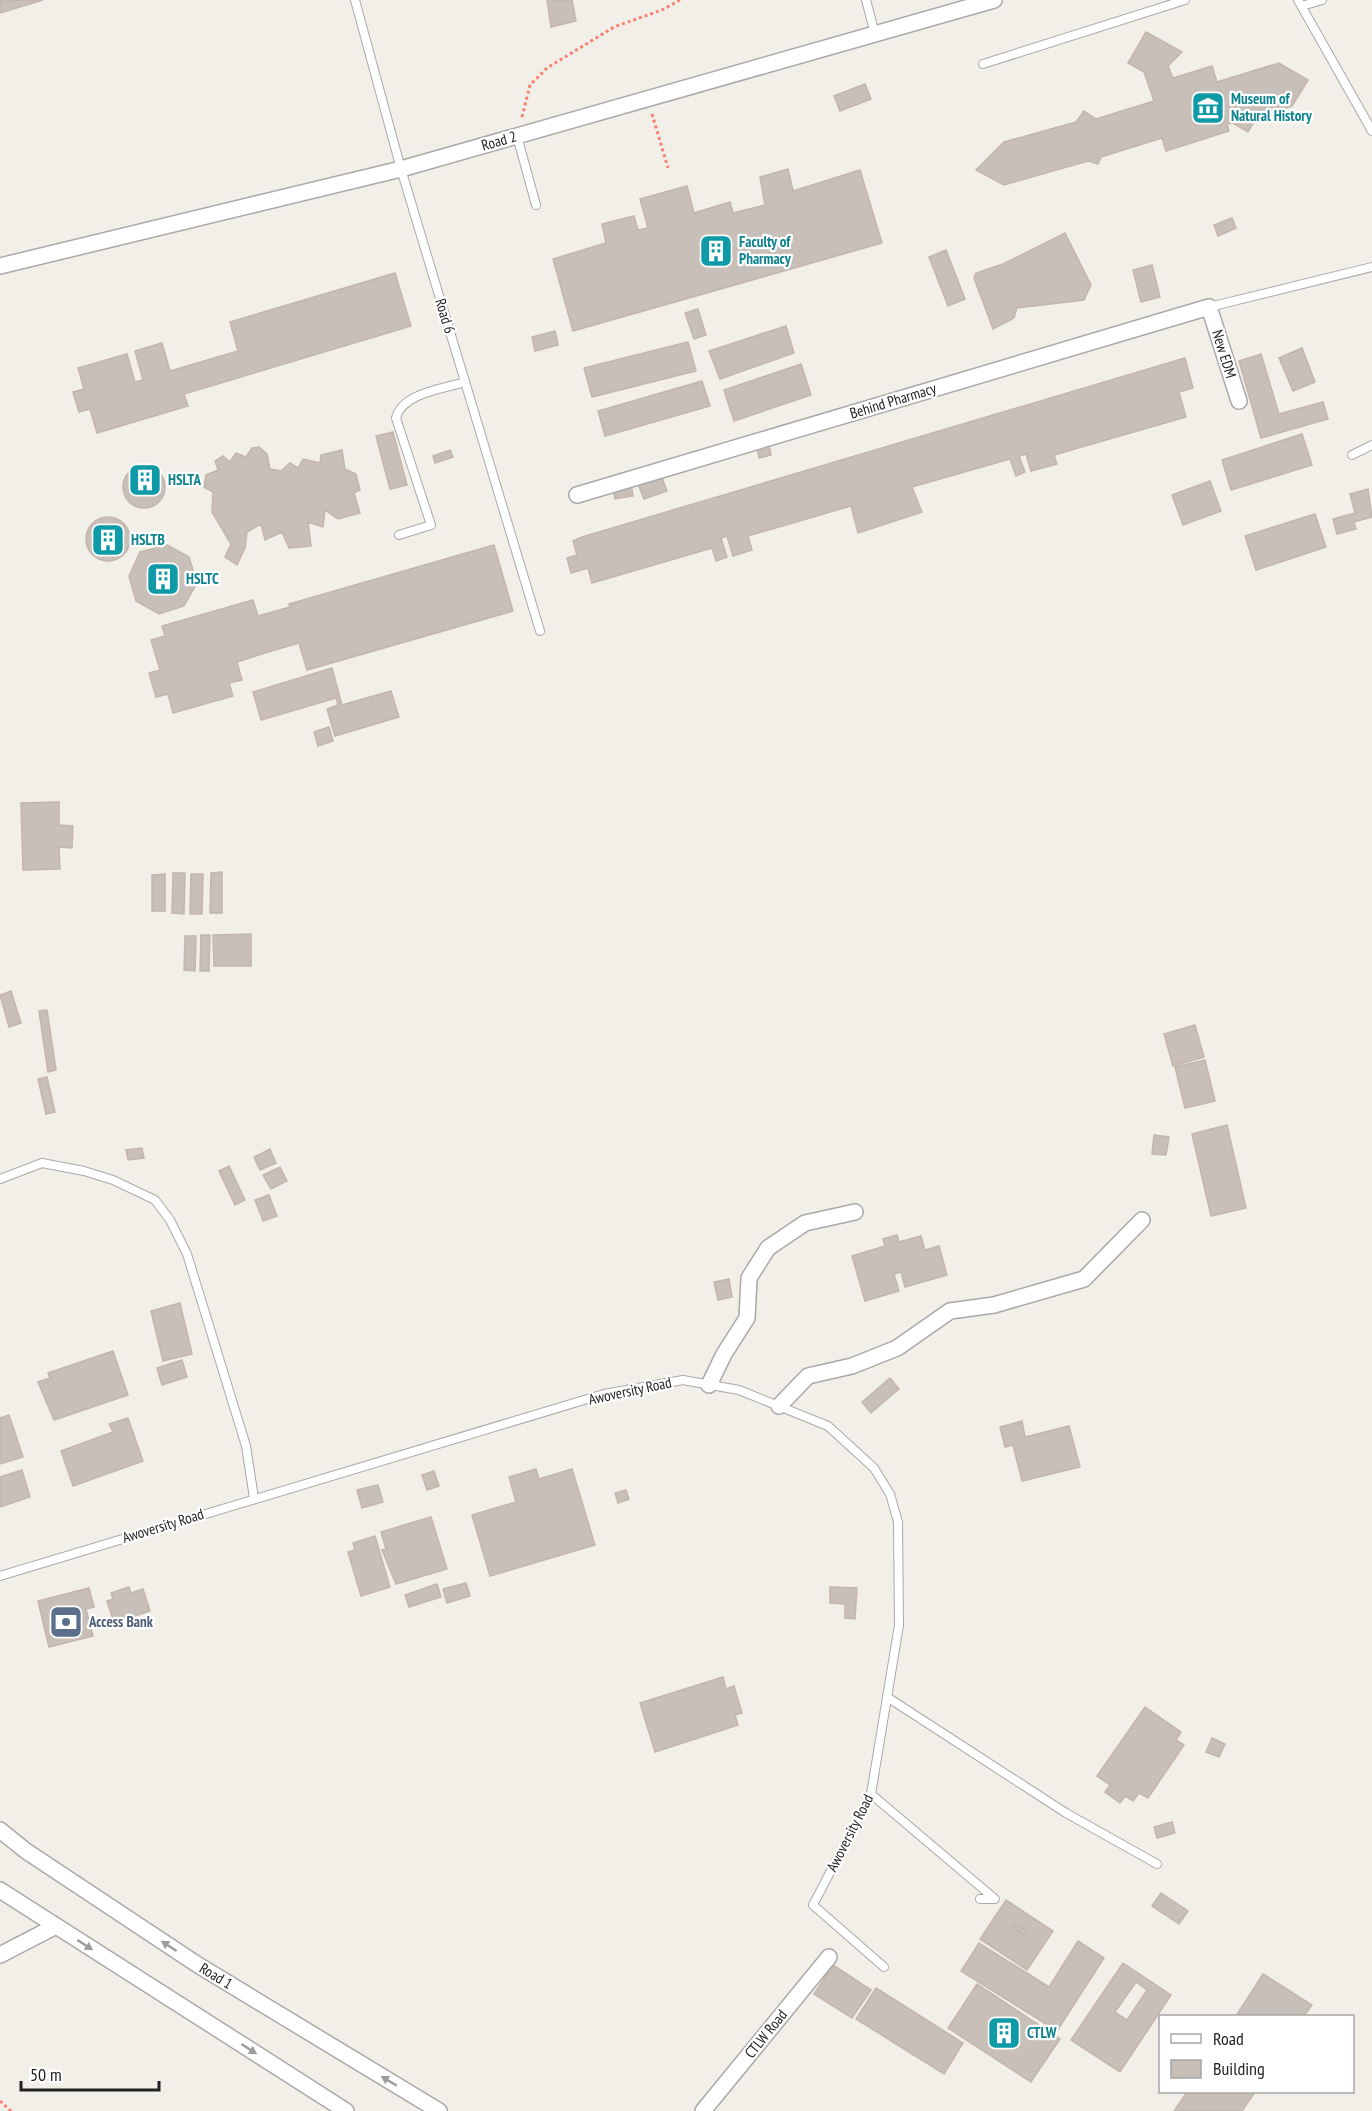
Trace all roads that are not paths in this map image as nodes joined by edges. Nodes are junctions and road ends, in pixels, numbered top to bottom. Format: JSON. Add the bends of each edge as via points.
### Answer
{"nodes":[{"id":1,"x":355,"y":0,"type":"edge"},
{"id":2,"x":866,"y":0,"type":"edge"},
{"id":3,"x":994,"y":0,"type":"edge"},
{"id":4,"x":1185,"y":0,"type":"edge"},
{"id":5,"x":1322,"y":0,"type":"edge"},
{"id":6,"x":1300,"y":3,"type":"edge"},
{"id":7,"x":875,"y":34,"type":"junction"},
{"id":8,"x":983,"y":64,"type":"dead end"},
{"id":9,"x":1372,"y":131,"type":"edge"},
{"id":10,"x":517,"y":136,"type":"junction"},
{"id":11,"x":401,"y":169,"type":"junction"},
{"id":12,"x":536,"y":205,"type":"dead end"},
{"id":13,"x":0,"y":266,"type":"edge"},
{"id":14,"x":1372,"y":267,"type":"edge"},
{"id":15,"x":1209,"y":306,"type":"junction"},
{"id":16,"x":465,"y":382,"type":"junction"},
{"id":17,"x":1239,"y":401,"type":"dead end"},
{"id":18,"x":1372,"y":446,"type":"edge"},
{"id":19,"x":1352,"y":455,"type":"dead end"},
{"id":20,"x":577,"y":495,"type":"dead end"},
{"id":21,"x":399,"y":535,"type":"dead end"},
{"id":22,"x":540,"y":631,"type":"dead end"},
{"id":23,"x":0,"y":1179,"type":"edge"},
{"id":24,"x":855,"y":1212,"type":"dead end"},
{"id":25,"x":1142,"y":1220,"type":"dead end"},
{"id":26,"x":709,"y":1385,"type":"junction"},
{"id":27,"x":779,"y":1406,"type":"junction"},
{"id":28,"x":254,"y":1498,"type":"junction"},
{"id":29,"x":0,"y":1576,"type":"edge"},
{"id":30,"x":887,"y":1697,"type":"junction"},
{"id":31,"x":871,"y":1794,"type":"junction"},
{"id":32,"x":0,"y":1830,"type":"edge"},
{"id":33,"x":1158,"y":1864,"type":"dead end"},
{"id":34,"x":0,"y":1890,"type":"edge"},
{"id":35,"x":980,"y":1899,"type":"dead end"},
{"id":36,"x":56,"y":1926,"type":"junction"},
{"id":37,"x":0,"y":1955,"type":"edge"},
{"id":38,"x":829,"y":1957,"type":"dead end"},
{"id":39,"x":884,"y":1967,"type":"dead end"},
{"id":40,"x":346,"y":2111,"type":"edge"},
{"id":41,"x":439,"y":2111,"type":"edge"},
{"id":42,"x":703,"y":2111,"type":"edge"}],
"edges":[{"from":1,"to":11,"type":"lane","name":"Road 6"},
{"from":2,"to":7,"type":"lane"},
{"from":3,"to":7,"type":"street","name":"Road 2"},
{"from":4,"to":8,"type":"lane"},
{"from":5,"to":6,"type":"lane"},
{"from":6,"to":9,"type":"lane"},
{"from":7,"to":10,"type":"street","name":"Road 2"},
{"from":10,"to":11,"type":"street","name":"Road 2"},
{"from":10,"to":12,"type":"lane"},
{"from":11,"to":13,"type":"street","name":"Road 2"},
{"from":11,"to":16,"type":"lane","name":"Road 6"},
{"from":14,"to":15,"type":"lane"},
{"from":15,"to":17,"type":"street","name":"New EDM"},
{"from":15,"to":20,"type":"street","name":"Behind Pharmacy"},
{"from":16,"to":21,"type":"lane","via":[[406,401],[399,408],[396,418],[431,525]]},
{"from":16,"to":22,"type":"lane","name":"Road 6"},
{"from":18,"to":19,"type":"lane"},
{"from":23,"to":28,"type":"lane","via":[[42,1163],[113,1180],[155,1200],[187,1254],[246,1446]]},
{"from":24,"to":26,"type":"street","via":[[805,1223],[768,1248],[749,1278],[747,1318]]},
{"from":25,"to":27,"type":"street","via":[[1084,1279],[994,1305],[950,1311],[897,1348],[852,1366],[808,1376]]},
{"from":26,"to":27,"type":"lane","name":"Awoversity Road","via":[[739,1390]]},
{"from":26,"to":28,"type":"lane","name":"Awoversity Road","via":[[683,1380],[604,1394]]},
{"from":27,"to":30,"type":"lane","name":"Awoversity Road","via":[[828,1426],[874,1468],[890,1494],[898,1522],[899,1625]]},
{"from":28,"to":29,"type":"lane","name":"Awoversity Road"},
{"from":30,"to":31,"type":"lane","name":"Awoversity Road"},
{"from":30,"to":33,"type":"lane","via":[[1066,1813]]},
{"from":31,"to":35,"type":"lane","via":[[995,1899]]},
{"from":31,"to":39,"type":"lane","name":"Awoversity Road","via":[[813,1905]]},
{"from":41,"to":32,"type":"street","name":"Road 1","one_way":true,"via":[[198,1965]]},
{"from":34,"to":36,"type":"street"},
{"from":36,"to":37,"type":"street"},
{"from":36,"to":40,"type":"street","one_way":true},
{"from":38,"to":42,"type":"street","name":"CTLW Road"}]}
